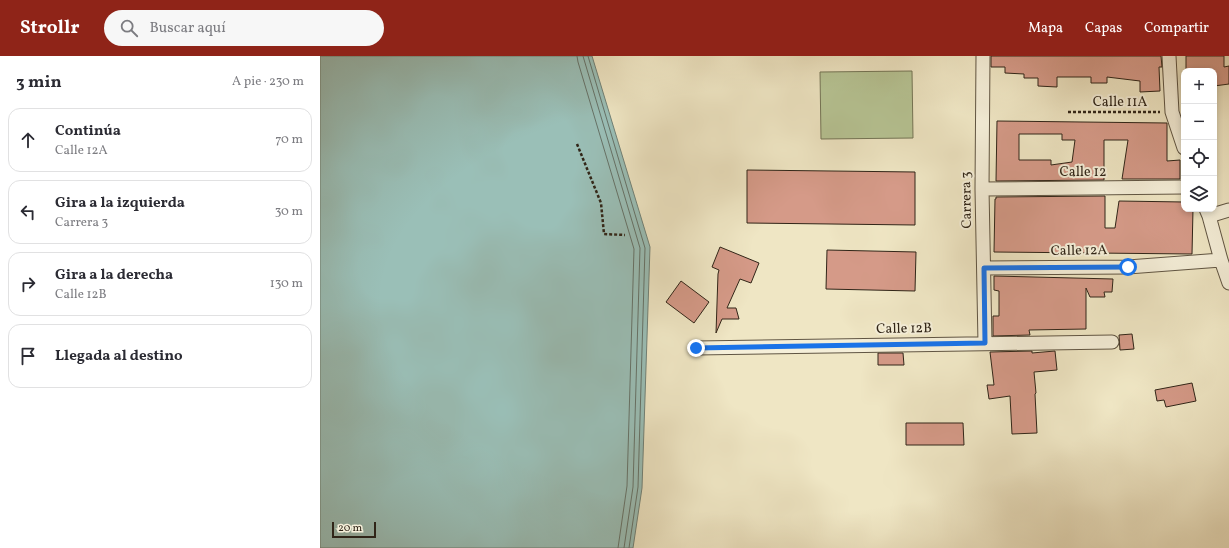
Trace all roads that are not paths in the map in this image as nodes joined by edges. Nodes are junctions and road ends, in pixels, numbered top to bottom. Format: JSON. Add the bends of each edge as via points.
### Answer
{"nodes":[{"id":1,"x":982,"y":56,"type":"edge"},
{"id":2,"x":1169,"y":56,"type":"edge"},
{"id":3,"x":1181,"y":140,"type":"edge"},
{"id":4,"x":1181,"y":187,"type":"edge"},
{"id":5,"x":982,"y":189,"type":"junction"},
{"id":6,"x":1229,"y":210,"type":"edge"},
{"id":7,"x":1217,"y":211,"type":"edge"},
{"id":8,"x":1208,"y":212,"type":"edge"},
{"id":9,"x":1221,"y":260,"type":"junction"},
{"id":10,"x":984,"y":268,"type":"junction"},
{"id":11,"x":1229,"y":283,"type":"edge"},
{"id":12,"x":1112,"y":342,"type":"dead end"},
{"id":13,"x":985,"y":343,"type":"junction"},
{"id":14,"x":696,"y":348,"type":"dead end"}],
"edges":[{"from":1,"to":5,"type":"street","name":"Carrera 3"},
{"from":2,"to":3,"type":"street","via":[[1172,112]]},
{"from":4,"to":5,"type":"street","name":"Calle 12"},
{"from":5,"to":10,"type":"street","name":"Carrera 3"},
{"from":6,"to":7,"type":"street"},
{"from":8,"to":9,"type":"street"},
{"from":9,"to":10,"type":"street","name":"Calle 12A","via":[[1128,267]]},
{"from":9,"to":11,"type":"street"},
{"from":10,"to":13,"type":"street","name":"Carrera 3"},
{"from":12,"to":13,"type":"street","name":"Calle 12B"},
{"from":13,"to":14,"type":"street","name":"Calle 12B"}]}
